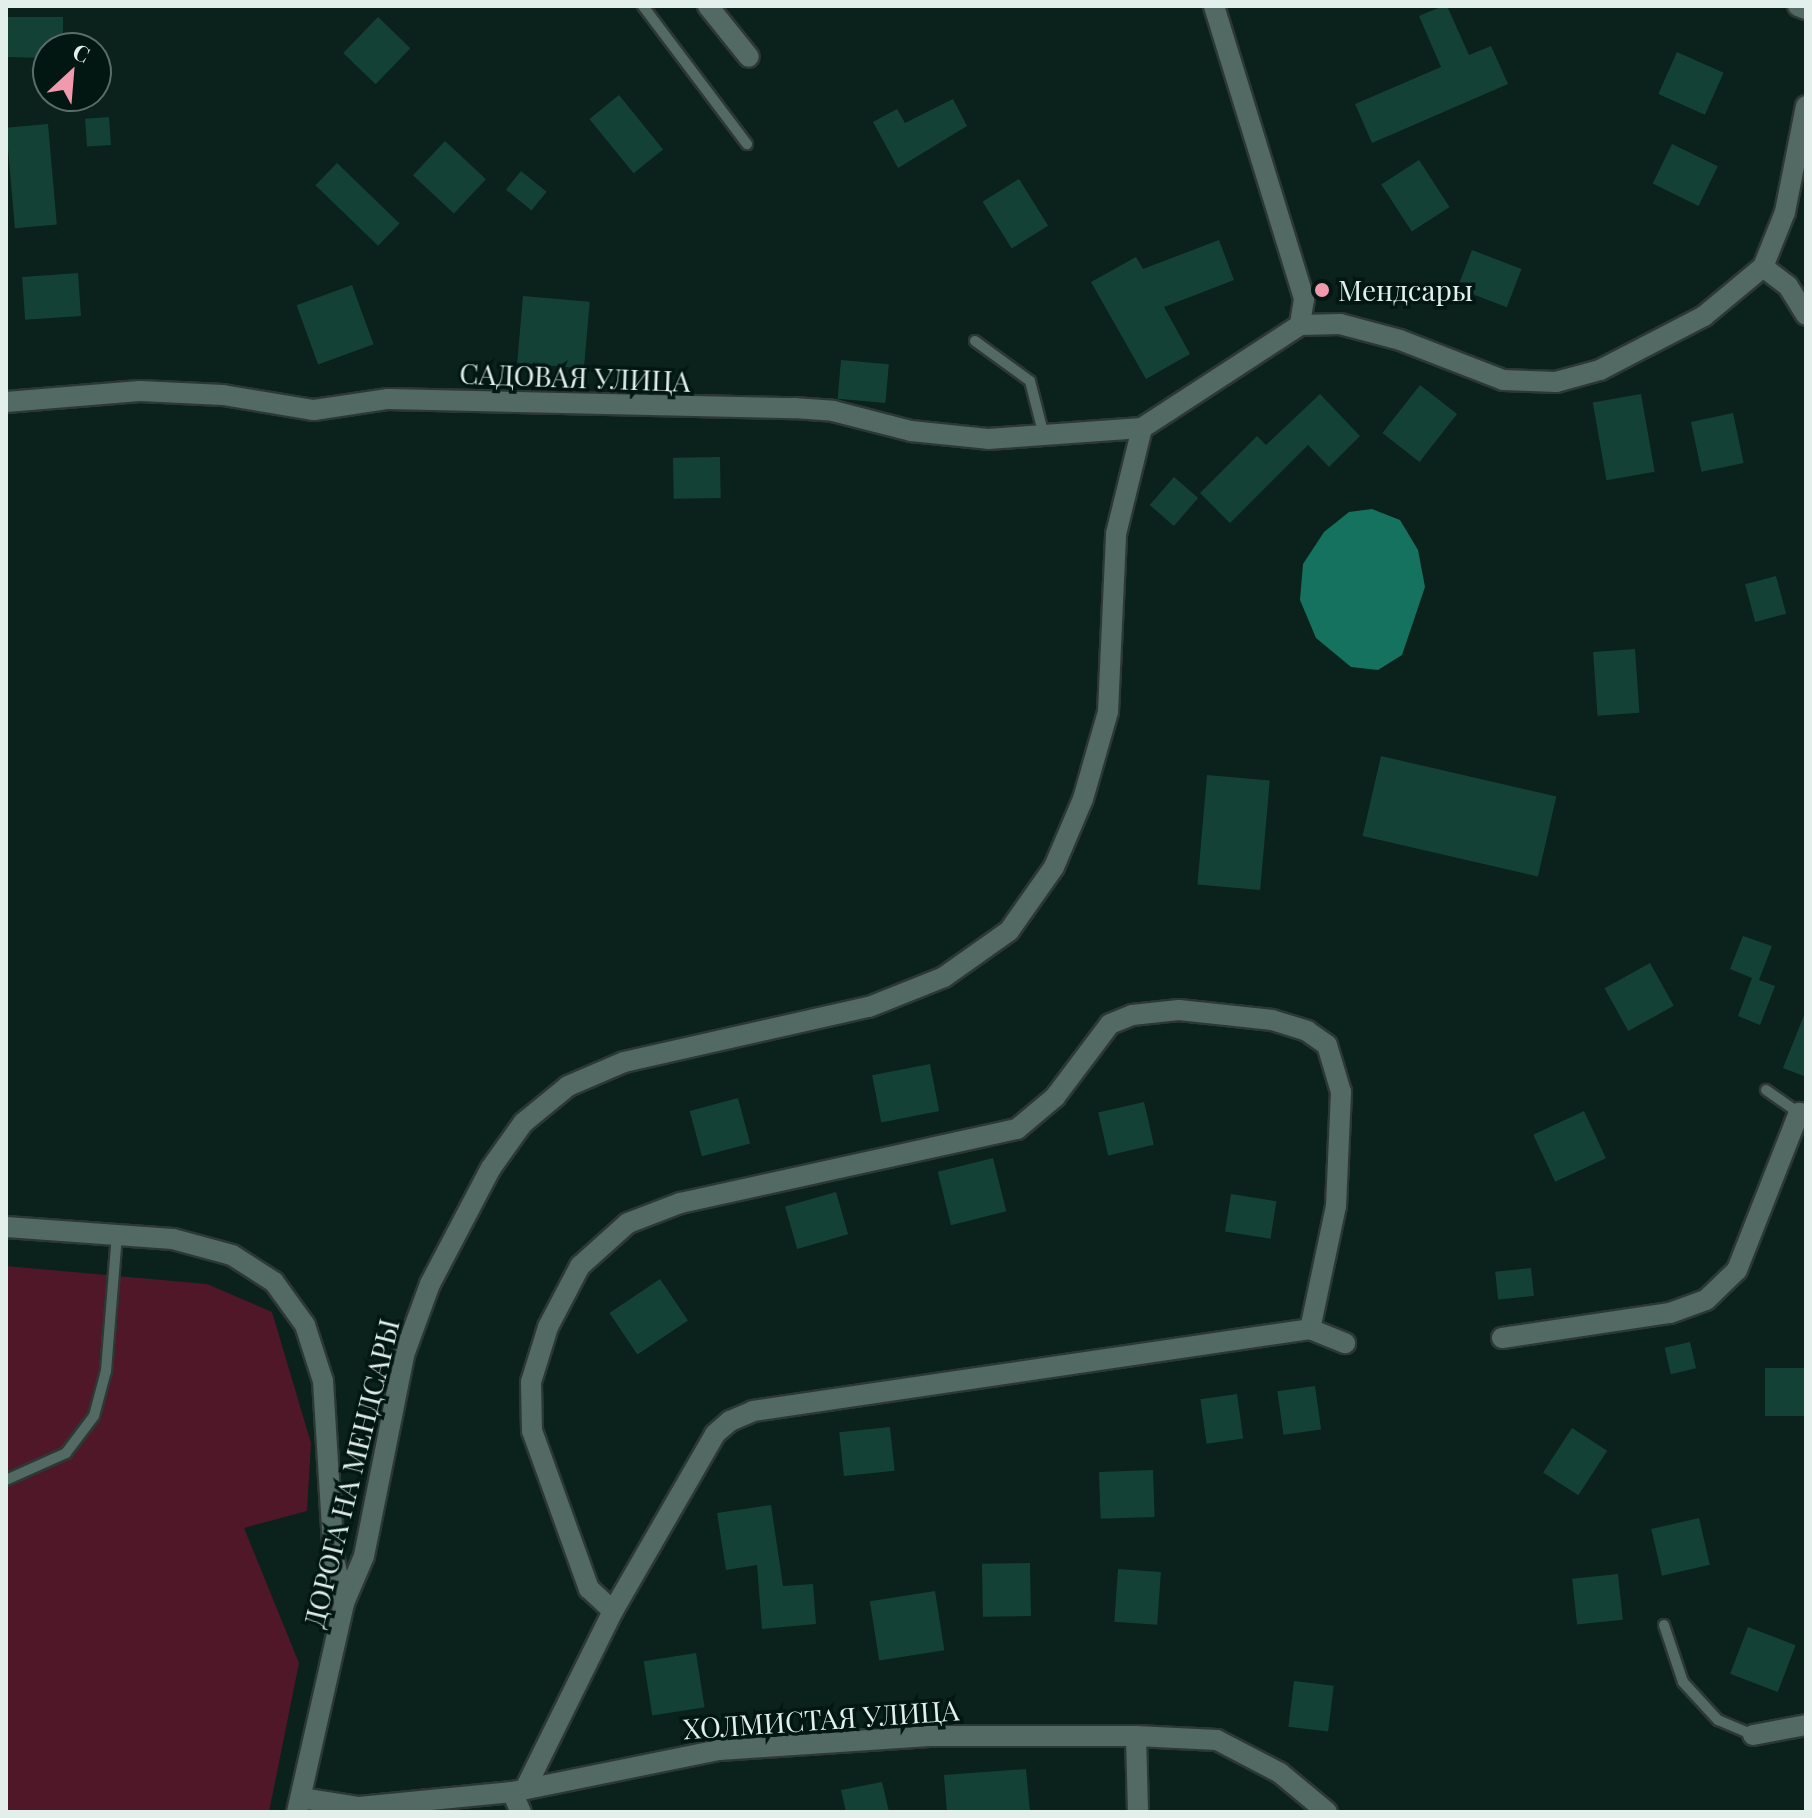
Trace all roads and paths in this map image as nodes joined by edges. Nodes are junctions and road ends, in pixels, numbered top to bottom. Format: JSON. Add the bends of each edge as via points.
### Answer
{"nodes":[{"id":1,"x":643,"y":6,"type":"edge"},
{"id":2,"x":708,"y":6,"type":"edge"},
{"id":3,"x":1214,"y":6,"type":"edge"},
{"id":4,"x":1798,"y":6,"type":"edge"},
{"id":5,"x":1806,"y":9,"type":"edge"},
{"id":6,"x":749,"y":57,"type":"dead end"},
{"id":7,"x":1806,"y":106,"type":"edge"},
{"id":8,"x":747,"y":144,"type":"dead end"},
{"id":9,"x":1796,"y":211,"type":"edge"},
{"id":10,"x":1763,"y":267,"type":"junction"},
{"id":11,"x":1806,"y":315,"type":"edge"},
{"id":12,"x":1300,"y":325,"type":"junction"},
{"id":13,"x":975,"y":341,"type":"dead end"},
{"id":14,"x":6,"y":402,"type":"edge"},
{"id":15,"x":1142,"y":428,"type":"junction"},
{"id":16,"x":1044,"y":436,"type":"junction"},
{"id":17,"x":1766,"y":1090,"type":"dead end"},
{"id":18,"x":1802,"y":1113,"type":"edge"},
{"id":19,"x":6,"y":1227,"type":"edge"},
{"id":20,"x":117,"y":1235,"type":"junction"},
{"id":21,"x":1310,"y":1329,"type":"junction"},
{"id":22,"x":1502,"y":1338,"type":"dead end"},
{"id":23,"x":1345,"y":1343,"type":"dead end"},
{"id":24,"x":6,"y":1480,"type":"edge"},
{"id":25,"x":344,"y":1603,"type":"junction"},
{"id":26,"x":613,"y":1611,"type":"junction"},
{"id":27,"x":1664,"y":1625,"type":"dead end"},
{"id":28,"x":1806,"y":1725,"type":"edge"},
{"id":29,"x":1753,"y":1735,"type":"joint"},
{"id":30,"x":1136,"y":1736,"type":"junction"},
{"id":31,"x":518,"y":1790,"type":"junction"},
{"id":32,"x":299,"y":1805,"type":"edge"},
{"id":33,"x":521,"y":1812,"type":"edge"},
{"id":34,"x":1138,"y":1812,"type":"edge"},
{"id":35,"x":1327,"y":1812,"type":"edge"}],
"edges":[{"from":1,"to":8,"type":"lane"},
{"from":2,"to":6,"type":"street"},
{"from":3,"to":12,"type":"street","via":[[1304,299]]},
{"from":4,"to":5,"type":"street"},
{"from":7,"to":9,"type":"street"},
{"from":9,"to":10,"type":"street"},
{"from":10,"to":11,"type":"street","via":[[1788,286]]},
{"from":10,"to":12,"type":"street","via":[[1704,316],[1600,370],[1556,382],[1503,380],[1400,340],[1340,324]]},
{"from":12,"to":15,"type":"street"},
{"from":13,"to":16,"type":"lane","via":[[1030,381]]},
{"from":14,"to":16,"type":"street","name":"САДОВАЯ УЛИЦА","via":[[140,391],[223,395],[314,410],[388,399],[794,408],[833,411],[911,431],[988,439]]},
{"from":15,"to":16,"type":"street","name":"САДОВАЯ УЛИЦА"},
{"from":15,"to":25,"type":"street","name":"ДОРОГА НА МЕНДСАРЫ","via":[[1116,534],[1108,712],[1083,799],[1054,867],[1009,931],[944,977],[869,1007],[624,1062],[568,1086],[523,1123],[491,1168],[419,1313],[404,1355],[364,1556]]},
{"from":17,"to":18,"type":"lane"},
{"from":18,"to":22,"type":"street","via":[[1737,1270],[1706,1300],[1670,1313]]},
{"from":19,"to":20,"type":"street"},
{"from":20,"to":24,"type":"lane","via":[[106,1371],[94,1416],[66,1453]]},
{"from":20,"to":25,"type":"street","via":[[173,1239],[232,1255],[274,1282],[305,1325],[323,1381],[334,1559]]},
{"from":21,"to":23,"type":"street"},
{"from":21,"to":26,"type":"street","via":[[753,1411],[715,1434]]},
{"from":21,"to":26,"type":"street","via":[[1336,1206],[1341,1092],[1327,1045],[1307,1031],[1272,1020],[1179,1010],[1132,1015],[1110,1024],[1055,1097],[1034,1120],[1017,1129],[680,1203],[628,1223],[580,1266],[548,1327],[531,1382],[532,1431],[589,1589]]},
{"from":25,"to":32,"type":"street","name":"ДОРОГА НА МЕНДСАРЫ"},
{"from":26,"to":31,"type":"street"},
{"from":27,"to":29,"type":"lane","via":[[1683,1682],[1718,1720]]},
{"from":28,"to":29,"type":"street"},
{"from":30,"to":31,"type":"street","name":"ХОЛМИСТАЯ УЛИЦА","via":[[930,1736],[719,1750]]},
{"from":30,"to":34,"type":"street"},
{"from":30,"to":35,"type":"street","name":"ХОЛМИСТАЯ УЛИЦА","via":[[1217,1740],[1280,1773]]},
{"from":31,"to":32,"type":"street","name":"ХОЛМИСТАЯ УЛИЦА","via":[[359,1807]]},
{"from":31,"to":33,"type":"street"}]}
